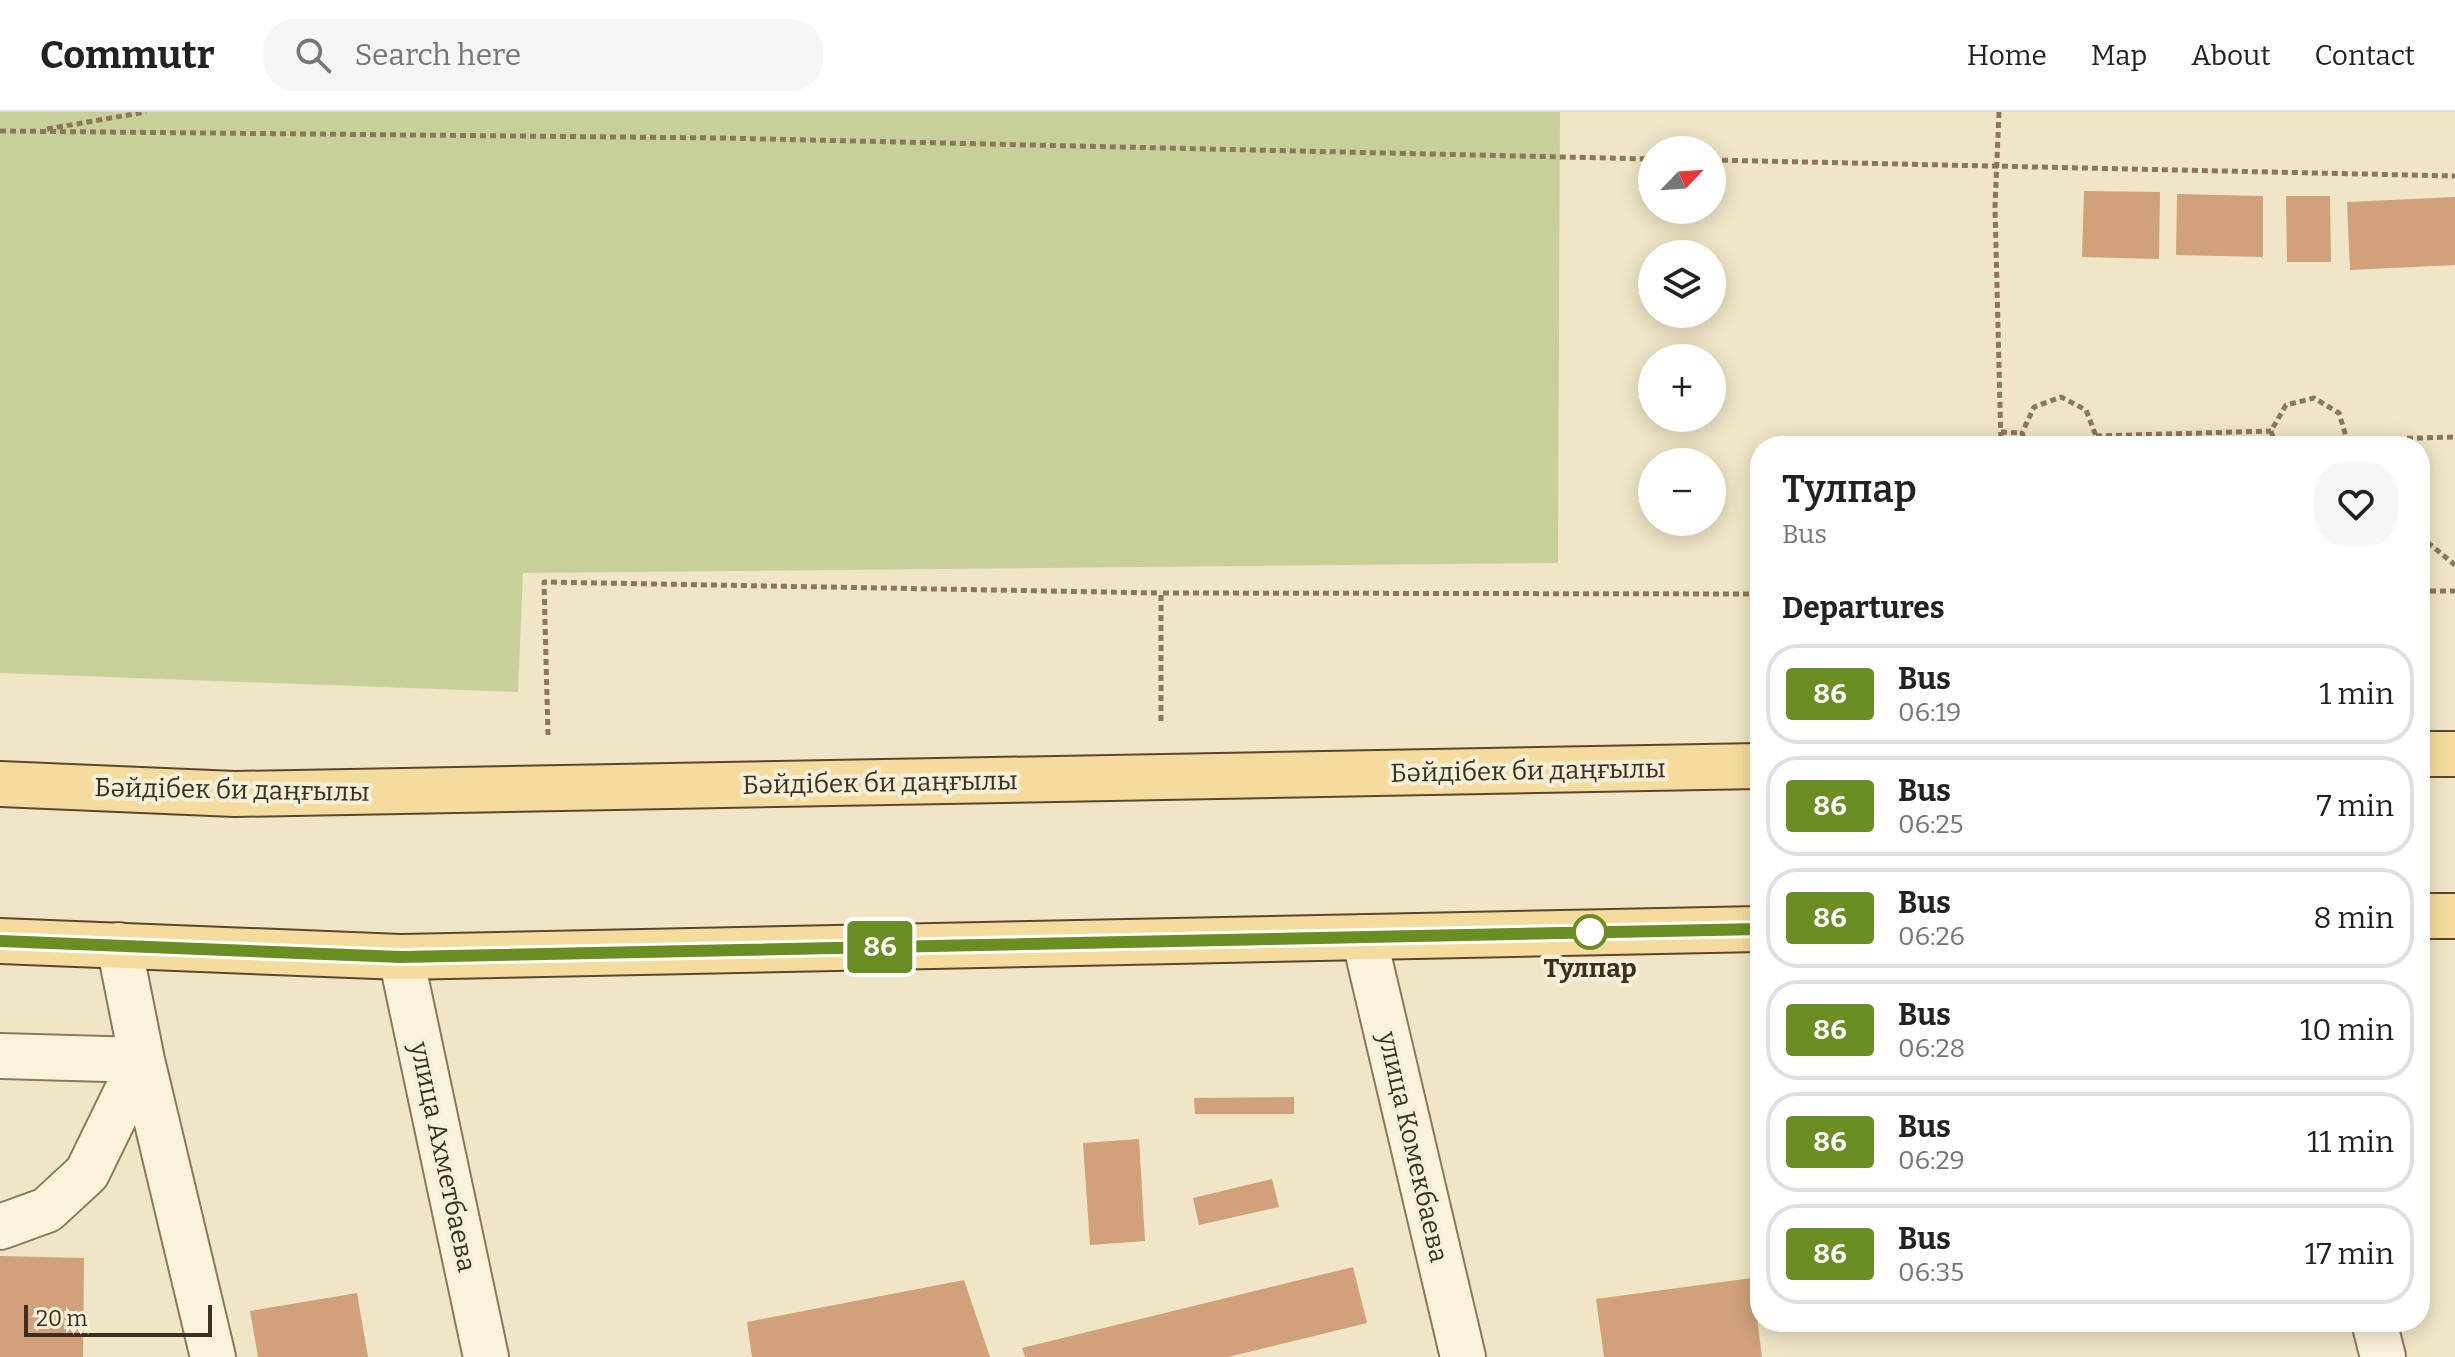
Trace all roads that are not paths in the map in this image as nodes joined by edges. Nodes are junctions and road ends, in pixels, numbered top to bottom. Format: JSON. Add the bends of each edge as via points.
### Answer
{"nodes":[{"id":1,"x":2430,"y":754,"type":"edge"},
{"id":2,"x":2455,"y":754,"type":"edge"},
{"id":3,"x":1750,"y":766,"type":"edge"},
{"id":4,"x":0,"y":784,"type":"edge"},
{"id":5,"x":2430,"y":916,"type":"edge"},
{"id":6,"x":2455,"y":916,"type":"edge"},
{"id":7,"x":1750,"y":929,"type":"edge"},
{"id":8,"x":1364,"y":937,"type":"junction"},
{"id":9,"x":0,"y":941,"type":"edge"},
{"id":10,"x":119,"y":945,"type":"junction"},
{"id":11,"x":401,"y":957,"type":"junction"},
{"id":12,"x":0,"y":1056,"type":"edge"},
{"id":13,"x":142,"y":1060,"type":"junction"},
{"id":14,"x":0,"y":1227,"type":"edge"},
{"id":15,"x":2377,"y":1332,"type":"edge"},
{"id":16,"x":213,"y":1357,"type":"edge"},
{"id":17,"x":486,"y":1357,"type":"edge"},
{"id":18,"x":1463,"y":1357,"type":"edge"},
{"id":19,"x":2383,"y":1357,"type":"edge"}],
"edges":[{"from":1,"to":2,"type":"main road"},
{"from":3,"to":4,"type":"main road","name":"Бәйдібек би даңғылы","via":[[235,794]]},
{"from":5,"to":6,"type":"main road"},
{"from":7,"to":8,"type":"main road"},
{"from":8,"to":11,"type":"main road"},
{"from":8,"to":18,"type":"street","name":"улица Комекбаева"},
{"from":9,"to":10,"type":"main road"},
{"from":10,"to":11,"type":"main road"},
{"from":10,"to":13,"type":"street"},
{"from":11,"to":17,"type":"street","name":"улица Ахметбаева"},
{"from":12,"to":13,"type":"street"},
{"from":13,"to":14,"type":"street","via":[[87,1173],[47,1210]]},
{"from":13,"to":16,"type":"street"},
{"from":15,"to":19,"type":"street"}]}
